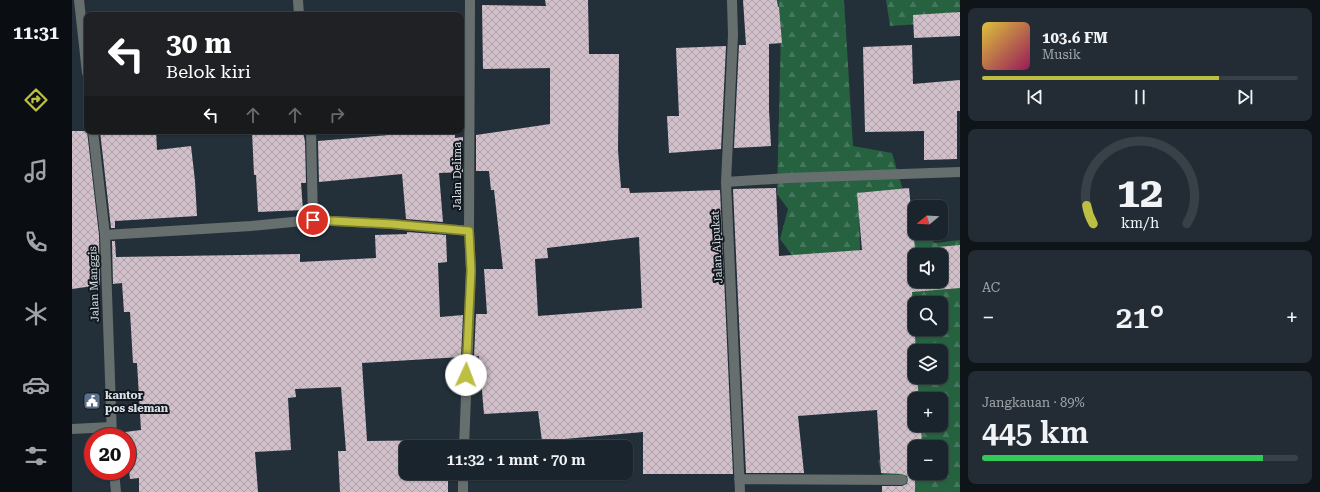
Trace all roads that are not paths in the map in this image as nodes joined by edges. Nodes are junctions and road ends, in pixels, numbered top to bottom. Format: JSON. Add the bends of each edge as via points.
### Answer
{"nodes":[{"id":1,"x":79,"y":0,"type":"edge"},
{"id":2,"x":298,"y":0,"type":"edge"},
{"id":3,"x":470,"y":0,"type":"edge"},
{"id":4,"x":732,"y":0,"type":"edge"},
{"id":5,"x":299,"y":12,"type":"edge"},
{"id":6,"x":84,"y":46,"type":"edge"},
{"id":7,"x":93,"y":134,"type":"edge"},
{"id":8,"x":311,"y":134,"type":"edge"},
{"id":9,"x":960,"y":172,"type":"edge"},
{"id":10,"x":726,"y":182,"type":"junction"},
{"id":11,"x":313,"y":220,"type":"junction"},
{"id":12,"x":469,"y":231,"type":"junction"},
{"id":13,"x":105,"y":235,"type":"junction"},
{"id":14,"x":112,"y":428,"type":"edge"},
{"id":15,"x":72,"y":429,"type":"edge"},
{"id":16,"x":84,"y":430,"type":"edge"},
{"id":17,"x":464,"y":440,"type":"edge"},
{"id":18,"x":739,"y":479,"type":"junction"},
{"id":19,"x":115,"y":480,"type":"edge"},
{"id":20,"x":463,"y":480,"type":"edge"},
{"id":21,"x":902,"y":480,"type":"dead end"},
{"id":22,"x":116,"y":492,"type":"edge"},
{"id":23,"x":464,"y":492,"type":"edge"},
{"id":24,"x":740,"y":492,"type":"edge"}],
"edges":[{"from":1,"to":6,"type":"street"},
{"from":2,"to":5,"type":"street"},
{"from":3,"to":12,"type":"street","name":"Jalan Delima"},
{"from":4,"to":10,"type":"street","name":"Jalan Alpukat","via":[[733,35]]},
{"from":7,"to":13,"type":"street","name":"Jalan Manggis"},
{"from":8,"to":11,"type":"street"},
{"from":9,"to":10,"type":"street"},
{"from":10,"to":18,"type":"street","name":"Jalan Alpukat"},
{"from":11,"to":12,"type":"street"},
{"from":11,"to":13,"type":"street"},
{"from":12,"to":17,"type":"street","name":"Jalan Delima","via":[[471,270]]},
{"from":13,"to":14,"type":"street","name":"Jalan Manggis"},
{"from":15,"to":16,"type":"street"},
{"from":18,"to":21,"type":"street"},
{"from":18,"to":24,"type":"street","name":"Jalan Alpukat"},
{"from":19,"to":22,"type":"street"},
{"from":20,"to":23,"type":"street"}]}
